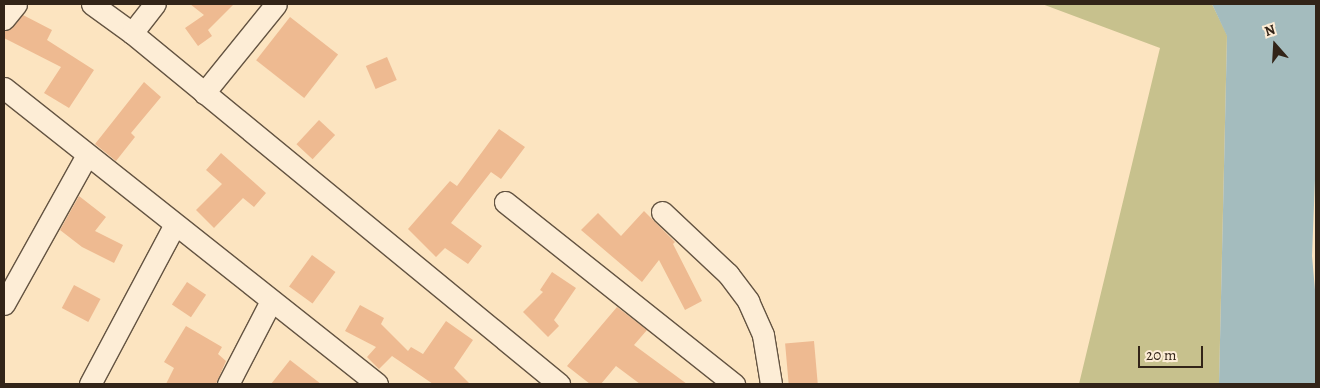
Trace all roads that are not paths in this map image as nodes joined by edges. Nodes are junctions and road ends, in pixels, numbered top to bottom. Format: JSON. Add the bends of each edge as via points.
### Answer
{"nodes":[{"id":1,"x":16,"y":4,"type":"edge"},
{"id":2,"x":92,"y":4,"type":"edge"},
{"id":3,"x":155,"y":4,"type":"edge"},
{"id":4,"x":276,"y":4,"type":"edge"},
{"id":5,"x":4,"y":19,"type":"edge"},
{"id":6,"x":132,"y":33,"type":"junction"},
{"id":7,"x":4,"y":88,"type":"edge"},
{"id":8,"x":204,"y":93,"type":"junction"},
{"id":9,"x":87,"y":155,"type":"junction"},
{"id":10,"x":505,"y":202,"type":"dead end"},
{"id":11,"x":662,"y":212,"type":"dead end"},
{"id":12,"x":174,"y":226,"type":"junction"},
{"id":13,"x":271,"y":301,"type":"junction"},
{"id":14,"x":4,"y":304,"type":"edge"},
{"id":15,"x":371,"y":382,"type":"edge"},
{"id":16,"x":90,"y":384,"type":"edge"},
{"id":17,"x":228,"y":384,"type":"edge"},
{"id":18,"x":559,"y":384,"type":"edge"},
{"id":19,"x":734,"y":384,"type":"edge"},
{"id":20,"x":771,"y":384,"type":"edge"}],
"edges":[{"from":1,"to":5,"type":"street"},
{"from":2,"to":6,"type":"street"},
{"from":3,"to":6,"type":"street"},
{"from":4,"to":8,"type":"street"},
{"from":6,"to":8,"type":"street"},
{"from":7,"to":9,"type":"street"},
{"from":8,"to":18,"type":"street"},
{"from":9,"to":12,"type":"street"},
{"from":9,"to":14,"type":"street"},
{"from":10,"to":19,"type":"street"},
{"from":11,"to":20,"type":"street","via":[[728,274],[748,301],[763,335]]},
{"from":12,"to":13,"type":"street"},
{"from":12,"to":16,"type":"street"},
{"from":13,"to":15,"type":"street"},
{"from":13,"to":17,"type":"street"}]}
